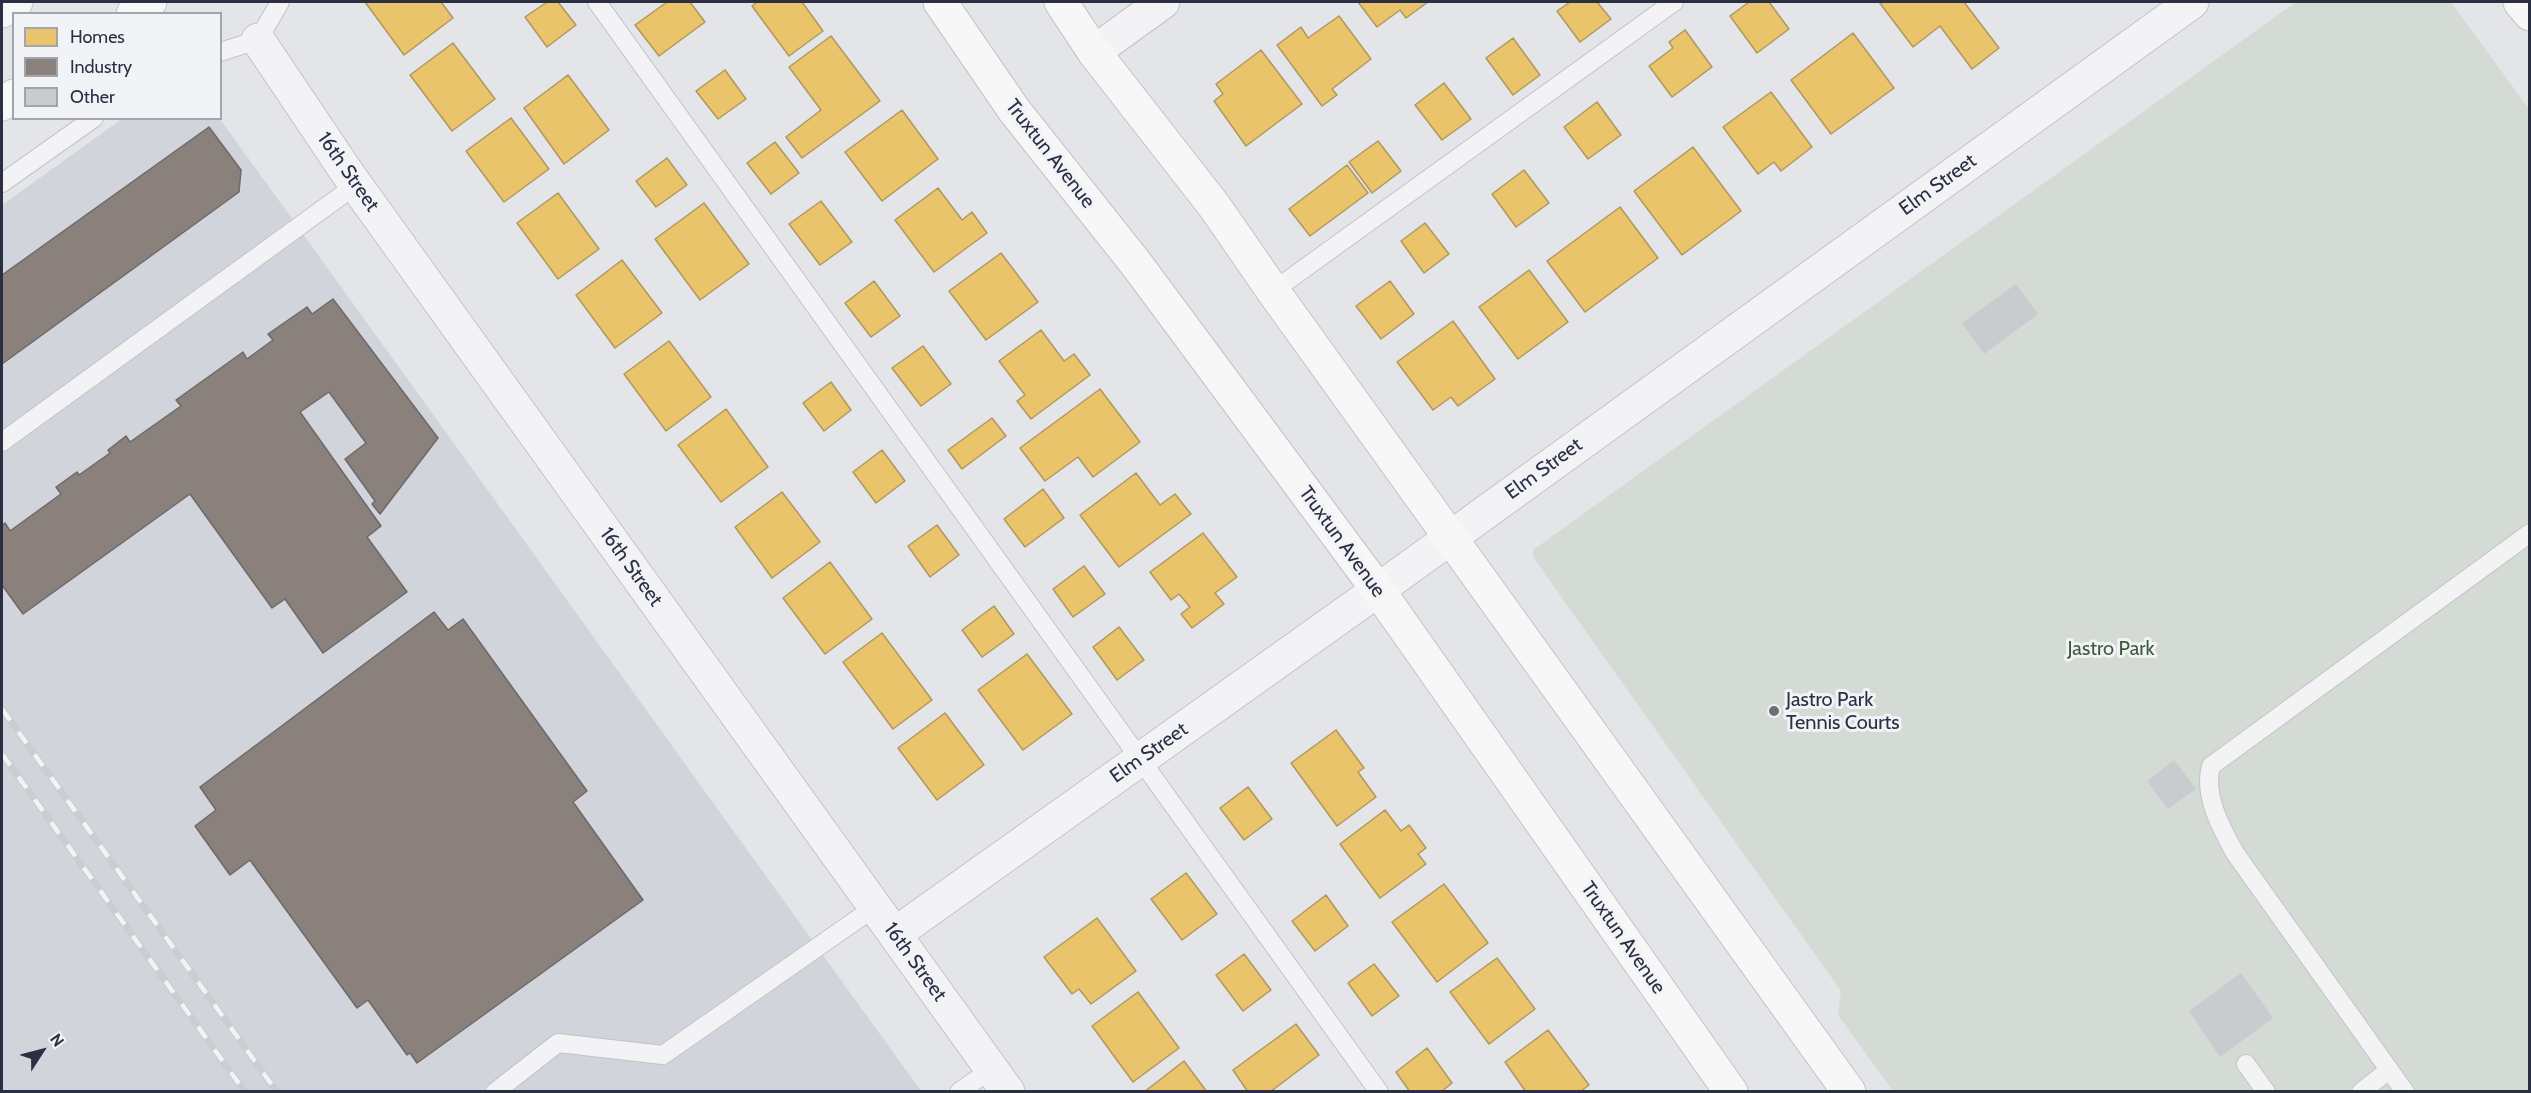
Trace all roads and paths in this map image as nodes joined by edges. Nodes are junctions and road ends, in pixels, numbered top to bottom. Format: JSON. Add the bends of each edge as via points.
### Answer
{"nodes":[{"id":1,"x":16,"y":2,"type":"edge"},
{"id":2,"x":150,"y":2,"type":"edge"},
{"id":3,"x":280,"y":2,"type":"edge"},
{"id":4,"x":597,"y":2,"type":"edge"},
{"id":5,"x":940,"y":2,"type":"edge"},
{"id":6,"x":1061,"y":2,"type":"edge"},
{"id":7,"x":1163,"y":2,"type":"edge"},
{"id":8,"x":1674,"y":2,"type":"edge"},
{"id":9,"x":2192,"y":2,"type":"edge"},
{"id":10,"x":2520,"y":2,"type":"edge"},
{"id":11,"x":2,"y":11,"type":"edge"},
{"id":12,"x":136,"y":12,"type":"edge"},
{"id":13,"x":2529,"y":14,"type":"edge"},
{"id":14,"x":258,"y":40,"type":"junction"},
{"id":15,"x":222,"y":51,"type":"edge"},
{"id":16,"x":1094,"y":52,"type":"junction"},
{"id":17,"x":91,"y":120,"type":"edge"},
{"id":18,"x":2,"y":183,"type":"edge"},
{"id":19,"x":356,"y":185,"type":"junction"},
{"id":20,"x":1273,"y":291,"type":"junction"},
{"id":21,"x":2,"y":442,"type":"edge"},
{"id":22,"x":2529,"y":532,"type":"edge"},
{"id":23,"x":1450,"y":537,"type":"junction"},
{"id":24,"x":1378,"y":590,"type":"junction"},
{"id":25,"x":1140,"y":759,"type":"junction"},
{"id":26,"x":875,"y":906,"type":"junction"},
{"id":27,"x":895,"y":934,"type":"junction"},
{"id":28,"x":2246,"y":1064,"type":"dead end"},
{"id":29,"x":2389,"y":1070,"type":"junction"},
{"id":30,"x":1000,"y":1080,"type":"edge"},
{"id":31,"x":495,"y":1092,"type":"edge"},
{"id":32,"x":959,"y":1092,"type":"edge"},
{"id":33,"x":1379,"y":1092,"type":"edge"},
{"id":34,"x":1731,"y":1092,"type":"edge"},
{"id":35,"x":1848,"y":1092,"type":"edge"},
{"id":36,"x":2266,"y":1092,"type":"edge"},
{"id":37,"x":2361,"y":1092,"type":"edge"},
{"id":38,"x":2405,"y":1092,"type":"edge"}],
"edges":[{"from":1,"to":11,"type":"main road"},
{"from":2,"to":12,"type":"main road"},
{"from":3,"to":14,"type":"lane"},
{"from":4,"to":25,"type":"lane"},
{"from":5,"to":24,"type":"main road","name":"Truxtun Avenue","via":[[1014,110],[1137,265]]},
{"from":6,"to":16,"type":"main road"},
{"from":7,"to":16,"type":"street"},
{"from":8,"to":20,"type":"lane"},
{"from":9,"to":23,"type":"street","name":"Elm Street"},
{"from":10,"to":13,"type":"main road"},
{"from":14,"to":15,"type":"lane"},
{"from":14,"to":19,"type":"street","name":"16th Street"},
{"from":16,"to":20,"type":"main road","via":[[1215,207]]},
{"from":17,"to":18,"type":"lane"},
{"from":19,"to":21,"type":"lane"},
{"from":19,"to":26,"type":"street","name":"16th Street"},
{"from":20,"to":23,"type":"main road"},
{"from":22,"to":29,"type":"lane","via":[[2211,766],[2207,779],[2219,824],[2235,853]]},
{"from":23,"to":24,"type":"street","name":"Elm Street"},
{"from":23,"to":35,"type":"main road"},
{"from":24,"to":25,"type":"street","name":"Elm Street"},
{"from":24,"to":34,"type":"main road","name":"Truxtun Avenue"},
{"from":25,"to":27,"type":"street","name":"Elm Street"},
{"from":25,"to":33,"type":"lane"},
{"from":26,"to":27,"type":"street","name":"16th Street"},
{"from":26,"to":31,"type":"lane","via":[[663,1055],[558,1043]]},
{"from":27,"to":30,"type":"street","name":"16th Street"},
{"from":28,"to":36,"type":"lane"},
{"from":29,"to":37,"type":"lane"},
{"from":29,"to":38,"type":"lane"},
{"from":30,"to":32,"type":"lane"}]}
